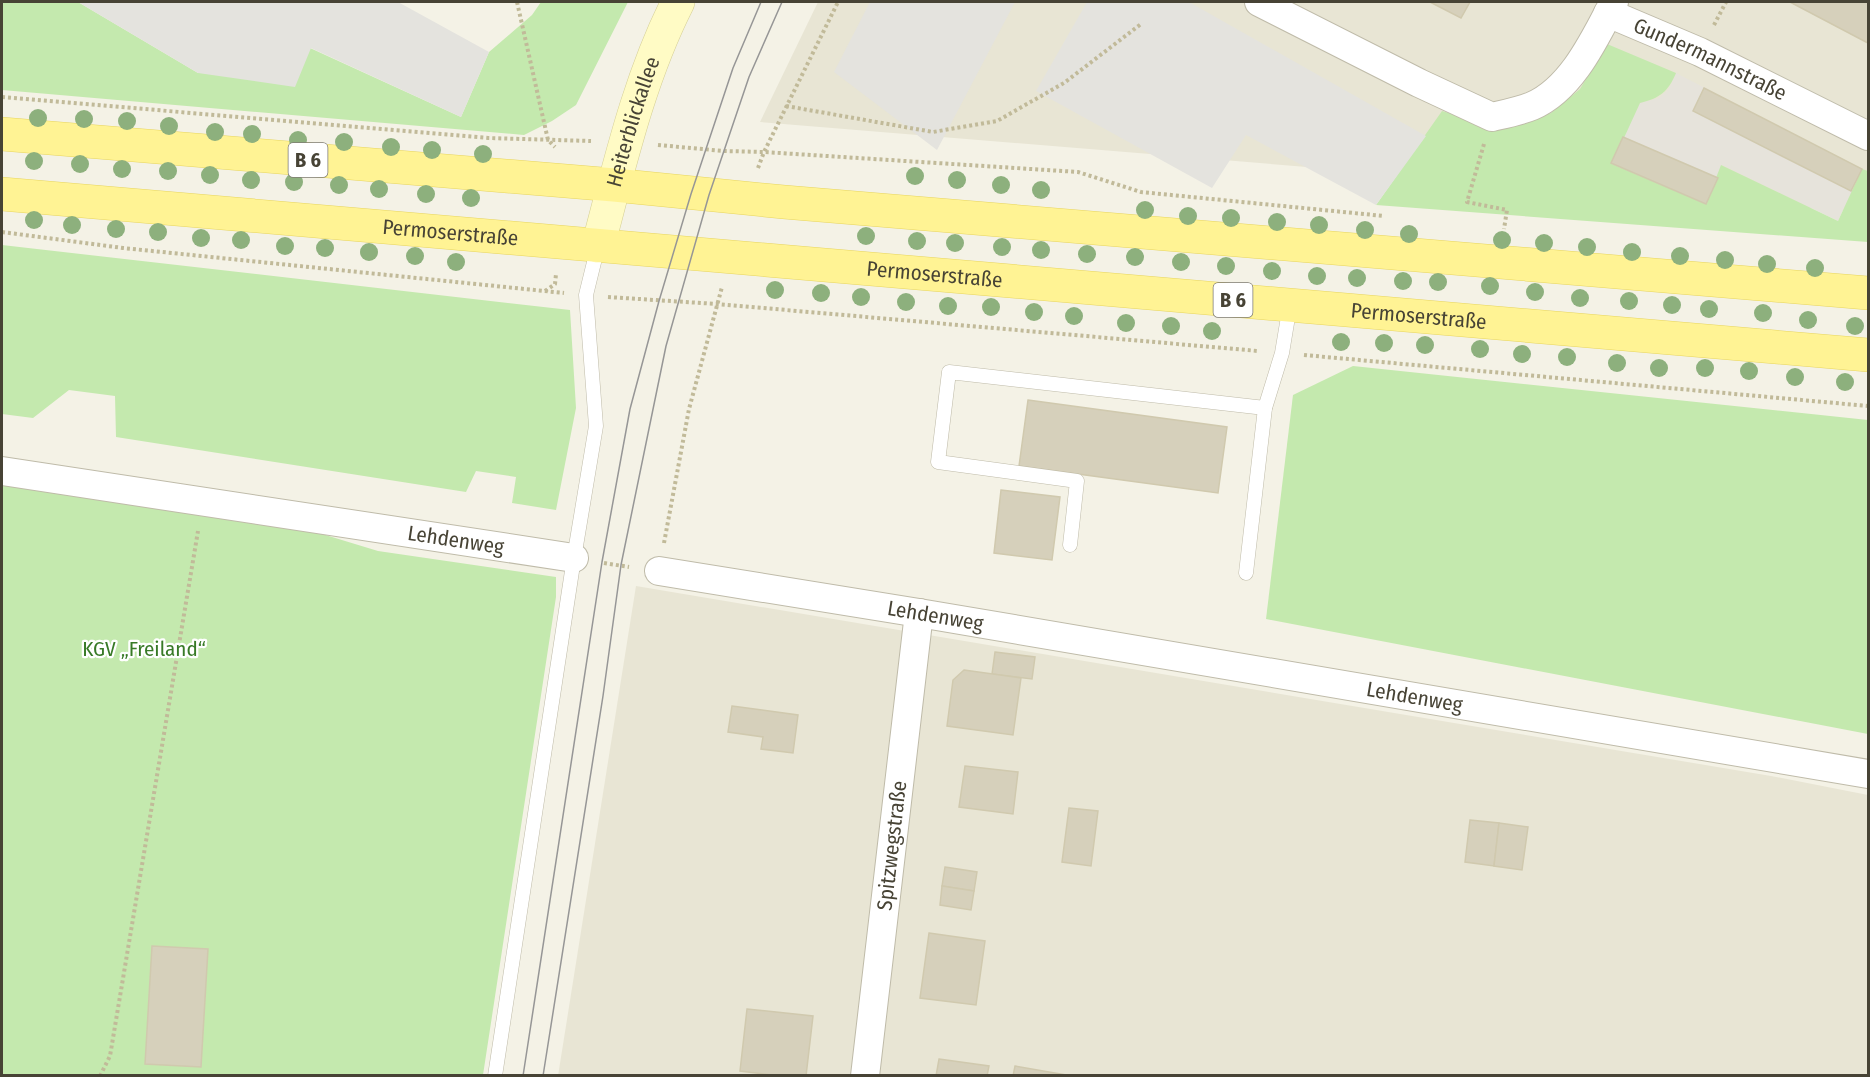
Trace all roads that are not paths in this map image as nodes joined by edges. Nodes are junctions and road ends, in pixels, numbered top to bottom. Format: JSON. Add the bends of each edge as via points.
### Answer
{"nodes":[{"id":1,"x":678,"y":2,"type":"edge"},
{"id":2,"x":1259,"y":2,"type":"edge"},
{"id":3,"x":1611,"y":7,"type":"edge"},
{"id":4,"x":2,"y":134,"type":"edge"},
{"id":5,"x":1869,"y":136,"type":"edge"},
{"id":6,"x":614,"y":185,"type":"junction"},
{"id":7,"x":2,"y":194,"type":"edge"},
{"id":8,"x":598,"y":246,"type":"junction"},
{"id":9,"x":1869,"y":293,"type":"edge"},
{"id":10,"x":1290,"y":305,"type":"junction"},
{"id":11,"x":1869,"y":355,"type":"edge"},
{"id":12,"x":1265,"y":408,"type":"junction"},
{"id":13,"x":2,"y":471,"type":"edge"},
{"id":14,"x":1071,"y":545,"type":"dead end"},
{"id":15,"x":573,"y":558,"type":"junction"},
{"id":16,"x":659,"y":571,"type":"road end"},
{"id":17,"x":1246,"y":573,"type":"dead end"},
{"id":18,"x":919,"y":613,"type":"junction"},
{"id":19,"x":1869,"y":774,"type":"edge"},
{"id":20,"x":495,"y":1076,"type":"edge"},
{"id":21,"x":866,"y":1076,"type":"edge"}],
"edges":[{"from":1,"to":6,"type":"main road","name":"Heiterblickallee","via":[[632,116]]},
{"from":2,"to":3,"type":"street","name":"Gundermannstraße","via":[[1492,117],[1532,106],[1553,94],[1574,72]]},
{"from":3,"to":5,"type":"street","name":"Gundermannstraße"},
{"from":4,"to":6,"type":"main road","number":"B 6"},
{"from":6,"to":8,"type":"main road","name":"Heiterblickallee"},
{"from":6,"to":9,"type":"main road","number":"B 6"},
{"from":7,"to":8,"type":"main road","name":"Permoserstraße","number":"B 6"},
{"from":8,"to":10,"type":"main road","name":"Permoserstraße","number":"B 6"},
{"from":8,"to":15,"type":"lane","via":[[586,295],[596,426]]},
{"from":10,"to":11,"type":"main road","name":"Permoserstraße","number":"B 6"},
{"from":10,"to":12,"type":"lane","via":[[1282,353]]},
{"from":12,"to":14,"type":"lane","via":[[949,372],[938,462],[1077,481]]},
{"from":12,"to":17,"type":"lane"},
{"from":13,"to":15,"type":"street","name":"Lehdenweg"},
{"from":15,"to":20,"type":"lane"},
{"from":16,"to":18,"type":"street","name":"Lehdenweg"},
{"from":18,"to":19,"type":"street","name":"Lehdenweg"},
{"from":18,"to":21,"type":"street","name":"Spitzwegstraße"}]}
